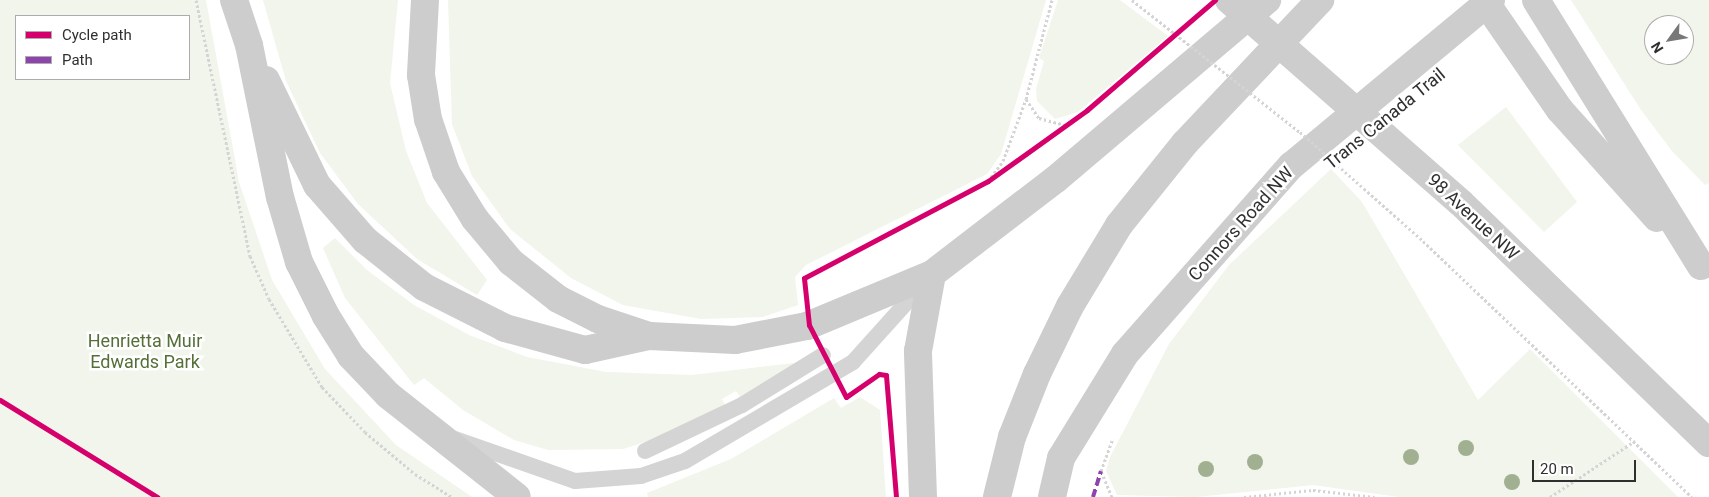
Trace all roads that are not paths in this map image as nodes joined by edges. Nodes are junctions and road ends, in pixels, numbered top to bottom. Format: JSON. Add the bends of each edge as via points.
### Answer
{"nodes":[{"id":1,"x":234,"y":0,"type":"edge"},
{"id":2,"x":425,"y":0,"type":"edge"},
{"id":3,"x":1229,"y":0,"type":"edge"},
{"id":4,"x":1267,"y":0,"type":"edge"},
{"id":5,"x":1320,"y":0,"type":"edge"},
{"id":6,"x":1484,"y":0,"type":"edge"},
{"id":7,"x":1491,"y":0,"type":"edge"},
{"id":8,"x":1536,"y":0,"type":"edge"},
{"id":9,"x":249,"y":45,"type":"junction"},
{"id":10,"x":1705,"y":272,"type":"edge"},
{"id":11,"x":932,"y":274,"type":"junction"},
{"id":12,"x":650,"y":336,"type":"junction"},
{"id":13,"x":823,"y":355,"type":"dead end"},
{"id":14,"x":428,"y":430,"type":"junction"},
{"id":15,"x":1709,"y":443,"type":"edge"},
{"id":16,"x":645,"y":451,"type":"dead end"},
{"id":17,"x":517,"y":497,"type":"edge"},
{"id":18,"x":923,"y":497,"type":"edge"},
{"id":19,"x":997,"y":497,"type":"edge"},
{"id":20,"x":1052,"y":497,"type":"edge"}],
"edges":[{"from":1,"to":9,"type":"main road"},
{"from":2,"to":12,"type":"main road","via":[[421,75],[428,119],[446,172],[475,219],[510,262],[558,299],[598,319]]},
{"from":3,"to":15,"type":"main road","name":"98 Avenue NW","bridge":true,"via":[[1461,203]]},
{"from":4,"to":11,"type":"main road","via":[[1056,179]]},
{"from":5,"to":19,"type":"main road","via":[[1185,143],[1119,226],[1070,306],[1037,374],[1012,437]]},
{"from":6,"to":10,"type":"main road","bridge":true,"via":[[1560,110]]},
{"from":7,"to":20,"type":"main road","name":"Connors Road NW","via":[[1291,166],[1125,354],[1061,458]]},
{"from":8,"to":10,"type":"main road"},
{"from":9,"to":12,"type":"main road","via":[[317,185],[365,240],[424,287],[505,328],[585,350]]},
{"from":9,"to":14,"type":"main road","via":[[280,197],[299,262],[351,356]]},
{"from":11,"to":12,"type":"main road","via":[[807,326],[735,340]]},
{"from":11,"to":14,"type":"lane","via":[[853,362],[693,456],[641,476],[575,481]]},
{"from":11,"to":18,"type":"main road","via":[[918,351]]},
{"from":13,"to":16,"type":"lane","via":[[742,405]]},
{"from":14,"to":17,"type":"main road"}]}
